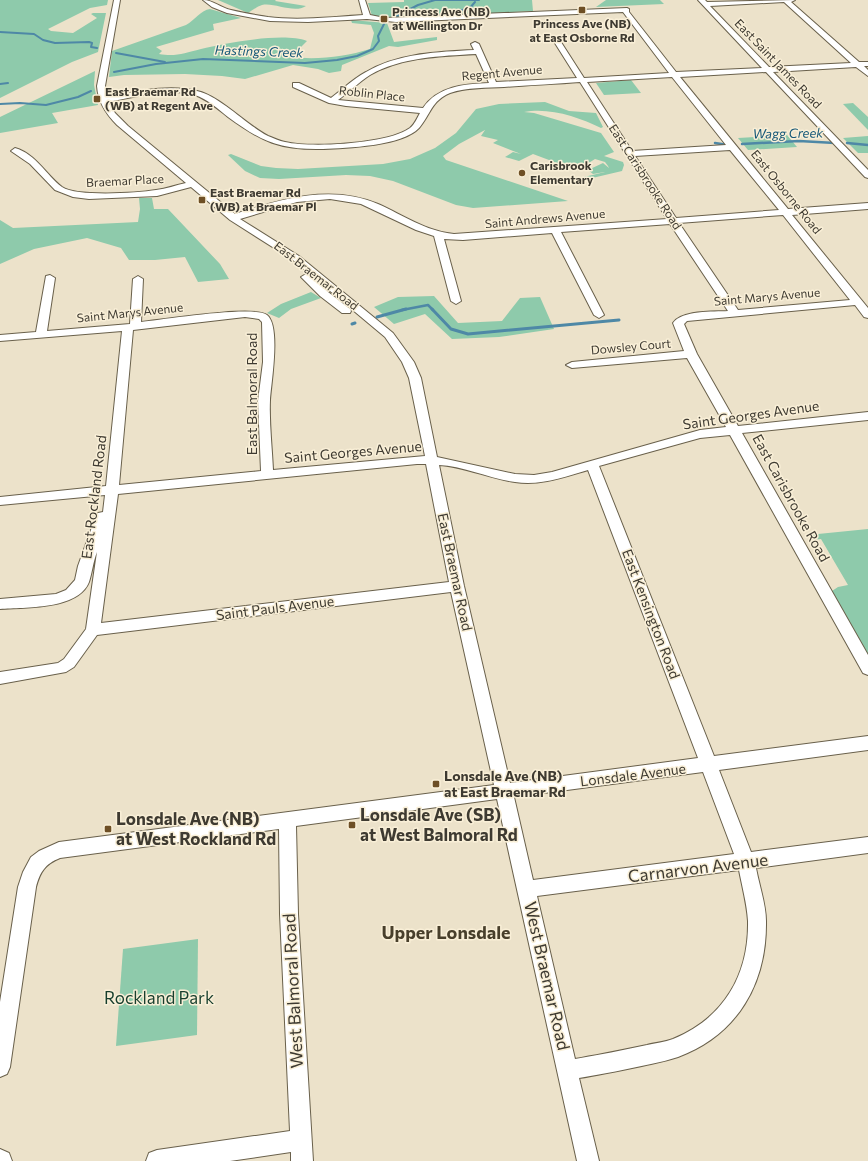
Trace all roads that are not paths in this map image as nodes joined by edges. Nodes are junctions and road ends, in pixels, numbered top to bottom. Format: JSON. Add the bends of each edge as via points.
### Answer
{"nodes":[{"id":1,"x":117,"y":0,"type":"edge"},
{"id":2,"x":206,"y":0,"type":"edge"},
{"id":3,"x":362,"y":0,"type":"edge"},
{"id":4,"x":786,"y":0,"type":"edge"},
{"id":5,"x":792,"y":0,"type":"edge"},
{"id":6,"x":703,"y":2,"type":"edge"},
{"id":7,"x":367,"y":17,"type":"junction"},
{"id":8,"x":557,"y":40,"type":"dead end"},
{"id":9,"x":474,"y":42,"type":"dead end"},
{"id":10,"x":478,"y":52,"type":"junction"},
{"id":11,"x":868,"y":64,"type":"edge"},
{"id":12,"x":858,"y":65,"type":"junction"},
{"id":13,"x":767,"y":70,"type":"junction"},
{"id":14,"x":674,"y":74,"type":"junction"},
{"id":15,"x":868,"y":74,"type":"edge"},
{"id":16,"x":582,"y":79,"type":"junction"},
{"id":17,"x":493,"y":84,"type":"junction"},
{"id":18,"x":296,"y":85,"type":"dead end"},
{"id":19,"x":103,"y":100,"type":"junction"},
{"id":20,"x":332,"y":101,"type":"junction"},
{"id":21,"x":425,"y":111,"type":"junction"},
{"id":22,"x":733,"y":147,"type":"junction"},
{"id":23,"x":15,"y":151,"type":"dead end"},
{"id":24,"x":629,"y":154,"type":"junction"},
{"id":25,"x":868,"y":175,"type":"edge"},
{"id":26,"x":192,"y":184,"type":"junction"},
{"id":27,"x":59,"y":188,"type":"junction"},
{"id":28,"x":47,"y":193,"type":"dead end"},
{"id":29,"x":868,"y":206,"type":"edge"},
{"id":30,"x":785,"y":212,"type":"junction"},
{"id":31,"x":237,"y":220,"type":"junction"},
{"id":32,"x":672,"y":221,"type":"junction"},
{"id":33,"x":555,"y":230,"type":"junction"},
{"id":34,"x":438,"y":235,"type":"junction"},
{"id":35,"x":50,"y":278,"type":"dead end"},
{"id":36,"x":138,"y":279,"type":"dead end"},
{"id":37,"x":456,"y":301,"type":"dead end"},
{"id":38,"x":858,"y":302,"type":"junction"},
{"id":39,"x":735,"y":313,"type":"junction"},
{"id":40,"x":599,"y":315,"type":"dead end"},
{"id":41,"x":868,"y":315,"type":"edge"},
{"id":42,"x":262,"y":316,"type":"joint"},
{"id":43,"x":680,"y":320,"type":"joint"},
{"id":44,"x":131,"y":327,"type":"junction"},
{"id":45,"x":41,"y":335,"type":"junction"},
{"id":46,"x":0,"y":338,"type":"edge"},
{"id":47,"x":691,"y":354,"type":"junction"},
{"id":48,"x":572,"y":365,"type":"dead end"},
{"id":49,"x":868,"y":416,"type":"edge"},
{"id":50,"x":734,"y":429,"type":"junction"},
{"id":51,"x":431,"y":460,"type":"junction"},
{"id":52,"x":592,"y":464,"type":"junction"},
{"id":53,"x":267,"y":474,"type":"junction"},
{"id":54,"x":111,"y":495,"type":"junction"},
{"id":55,"x":0,"y":501,"type":"edge"},
{"id":56,"x":457,"y":586,"type":"junction"},
{"id":57,"x":0,"y":604,"type":"edge"},
{"id":58,"x":93,"y":630,"type":"junction"},
{"id":59,"x":868,"y":668,"type":"edge"},
{"id":60,"x":0,"y":678,"type":"edge"},
{"id":61,"x":868,"y":743,"type":"edge"},
{"id":62,"x":709,"y":765,"type":"junction"},
{"id":63,"x":504,"y":792,"type":"junction"},
{"id":64,"x":287,"y":820,"type":"junction"},
{"id":65,"x":868,"y":845,"type":"edge"},
{"id":66,"x":746,"y":862,"type":"junction"},
{"id":67,"x":527,"y":889,"type":"junction"},
{"id":68,"x":0,"y":1067,"type":"edge"},
{"id":69,"x":568,"y":1070,"type":"junction"},
{"id":70,"x":301,"y":1140,"type":"junction"},
{"id":71,"x":157,"y":1161,"type":"edge"},
{"id":72,"x":302,"y":1161,"type":"edge"},
{"id":73,"x":588,"y":1161,"type":"edge"}],
"edges":[{"from":1,"to":19,"type":"street","via":[[101,86]]},
{"from":2,"to":7,"type":"street","via":[[229,12],[270,19]]},
{"from":3,"to":7,"type":"street"},
{"from":4,"to":5,"type":"street"},
{"from":4,"to":6,"type":"street"},
{"from":4,"to":12,"type":"street"},
{"from":6,"to":13,"type":"street","name":"East Saint James Road"},
{"from":7,"to":14,"type":"street","name":"East Osborne Road","via":[[396,20],[627,10]]},
{"from":8,"to":16,"type":"street","name":"East Carisbrooke Road"},
{"from":9,"to":10,"type":"street"},
{"from":10,"to":17,"type":"street"},
{"from":10,"to":20,"type":"street","via":[[409,59],[370,72]]},
{"from":11,"to":12,"type":"street","name":"Regent Avenue"},
{"from":12,"to":13,"type":"street","name":"Regent Avenue"},
{"from":12,"to":15,"type":"street"},
{"from":13,"to":14,"type":"street","name":"Regent Avenue"},
{"from":13,"to":25,"type":"street","name":"East Saint James Road"},
{"from":14,"to":16,"type":"street","name":"Regent Avenue"},
{"from":14,"to":22,"type":"street","name":"East Osborne Road"},
{"from":16,"to":17,"type":"street","name":"Regent Avenue"},
{"from":16,"to":24,"type":"street","name":"East Carisbrooke Road"},
{"from":17,"to":21,"type":"street","name":"Regent Avenue","via":[[458,88],[430,102]]},
{"from":18,"to":20,"type":"street","name":"Roblin Place"},
{"from":19,"to":21,"type":"street","name":"Regent Avenue","via":[[166,91],[190,92],[206,97],[268,140],[294,146],[359,144],[399,137],[420,123]]},
{"from":19,"to":26,"type":"street","name":"East Braemar Road","via":[[119,123]]},
{"from":20,"to":21,"type":"street","name":"Roblin Place"},
{"from":22,"to":24,"type":"street"},
{"from":22,"to":30,"type":"street","name":"East Osborne Road"},
{"from":23,"to":27,"type":"street","name":"Braemar Place","via":[[25,155]]},
{"from":24,"to":32,"type":"street","name":"East Carisbrooke Road"},
{"from":26,"to":27,"type":"street","name":"Braemar Place","via":[[157,193],[121,195],[84,195]]},
{"from":26,"to":31,"type":"street","name":"East Braemar Road"},
{"from":27,"to":28,"type":"street"},
{"from":29,"to":30,"type":"street","name":"Saint Andrews Avenue"},
{"from":30,"to":32,"type":"street","name":"Saint Andrews Avenue"},
{"from":30,"to":38,"type":"street","name":"East Osborne Road"},
{"from":31,"to":34,"type":"street","name":"Saint Andrews Avenue","via":[[289,201],[330,197],[363,202]]},
{"from":31,"to":51,"type":"street","name":"East Braemar Road","via":[[251,234],[290,261],[324,294],[402,354],[415,378]]},
{"from":32,"to":33,"type":"street","name":"Saint Andrews Avenue"},
{"from":32,"to":39,"type":"street","name":"East Carisbrooke Road"},
{"from":33,"to":34,"type":"street","name":"Saint Andrews Avenue","via":[[463,238]]},
{"from":33,"to":40,"type":"street"},
{"from":34,"to":37,"type":"street"},
{"from":35,"to":45,"type":"street"},
{"from":36,"to":44,"type":"street","name":"East Rockland Road"},
{"from":38,"to":39,"type":"street","name":"Saint Marys Avenue"},
{"from":38,"to":41,"type":"street","name":"East Osborne Road"},
{"from":39,"to":43,"type":"street","name":"Saint Marys Avenue"},
{"from":42,"to":44,"type":"street","name":"Saint Marys Avenue","via":[[245,314]]},
{"from":42,"to":53,"type":"street","name":"East Balmoral Road","via":[[267,321],[269,362],[264,401]]},
{"from":43,"to":47,"type":"street","name":"East Carisbrooke Road","via":[[678,323]]},
{"from":44,"to":45,"type":"street","name":"Saint Marys Avenue"},
{"from":44,"to":54,"type":"street","name":"East Rockland Road"},
{"from":45,"to":46,"type":"street","name":"Saint Marys Avenue"},
{"from":47,"to":48,"type":"street","name":"Dowsley Court"},
{"from":47,"to":50,"type":"street","name":"East Carisbrooke Road"},
{"from":49,"to":50,"type":"street","name":"Saint Georges Avenue"},
{"from":50,"to":52,"type":"street","name":"Saint Georges Avenue","via":[[700,434]]},
{"from":50,"to":59,"type":"street","name":"East Carisbrooke Road"},
{"from":51,"to":52,"type":"street","name":"Saint Georges Avenue","via":[[515,478],[534,479]]},
{"from":51,"to":53,"type":"street","name":"Saint Georges Avenue"},
{"from":51,"to":56,"type":"street","name":"East Braemar Road"},
{"from":52,"to":62,"type":"street","name":"East Kensington Road"},
{"from":53,"to":54,"type":"street","name":"Saint Georges Avenue"},
{"from":54,"to":55,"type":"street","name":"Saint Georges Avenue"},
{"from":54,"to":57,"type":"street","via":[[96,533],[82,582],[71,594],[57,599]]},
{"from":54,"to":58,"type":"street","name":"East Rockland Road"},
{"from":56,"to":58,"type":"street","name":"Saint Pauls Avenue"},
{"from":56,"to":63,"type":"street","name":"East Braemar Road"},
{"from":58,"to":60,"type":"street","name":"East Rockland Road","via":[[69,663],[61,668]]},
{"from":61,"to":62,"type":"street","name":"Lonsdale Avenue"},
{"from":62,"to":63,"type":"street","name":"Lonsdale Avenue"},
{"from":62,"to":66,"type":"street","name":"East Kensington Road"},
{"from":63,"to":64,"type":"street","name":"Lonsdale Avenue"},
{"from":63,"to":67,"type":"street","name":"West Braemar Road"},
{"from":64,"to":68,"type":"street","name":"Lonsdale Avenue","via":[[59,850],[43,856],[32,867],[27,886]]},
{"from":64,"to":70,"type":"street","name":"West Balmoral Road","via":[[289,914]]},
{"from":65,"to":66,"type":"street","name":"Carnarvon Avenue"},
{"from":66,"to":67,"type":"street","name":"Carnarvon Avenue"},
{"from":66,"to":69,"type":"street","name":"East Kensington Road","via":[[757,920],[755,957],[745,986],[729,1011],[706,1031],[676,1048]]},
{"from":67,"to":69,"type":"street","name":"West Braemar Road"},
{"from":69,"to":73,"type":"street","name":"West Braemar Road"},
{"from":70,"to":71,"type":"street"},
{"from":70,"to":72,"type":"street","name":"West Balmoral Road"}]}
